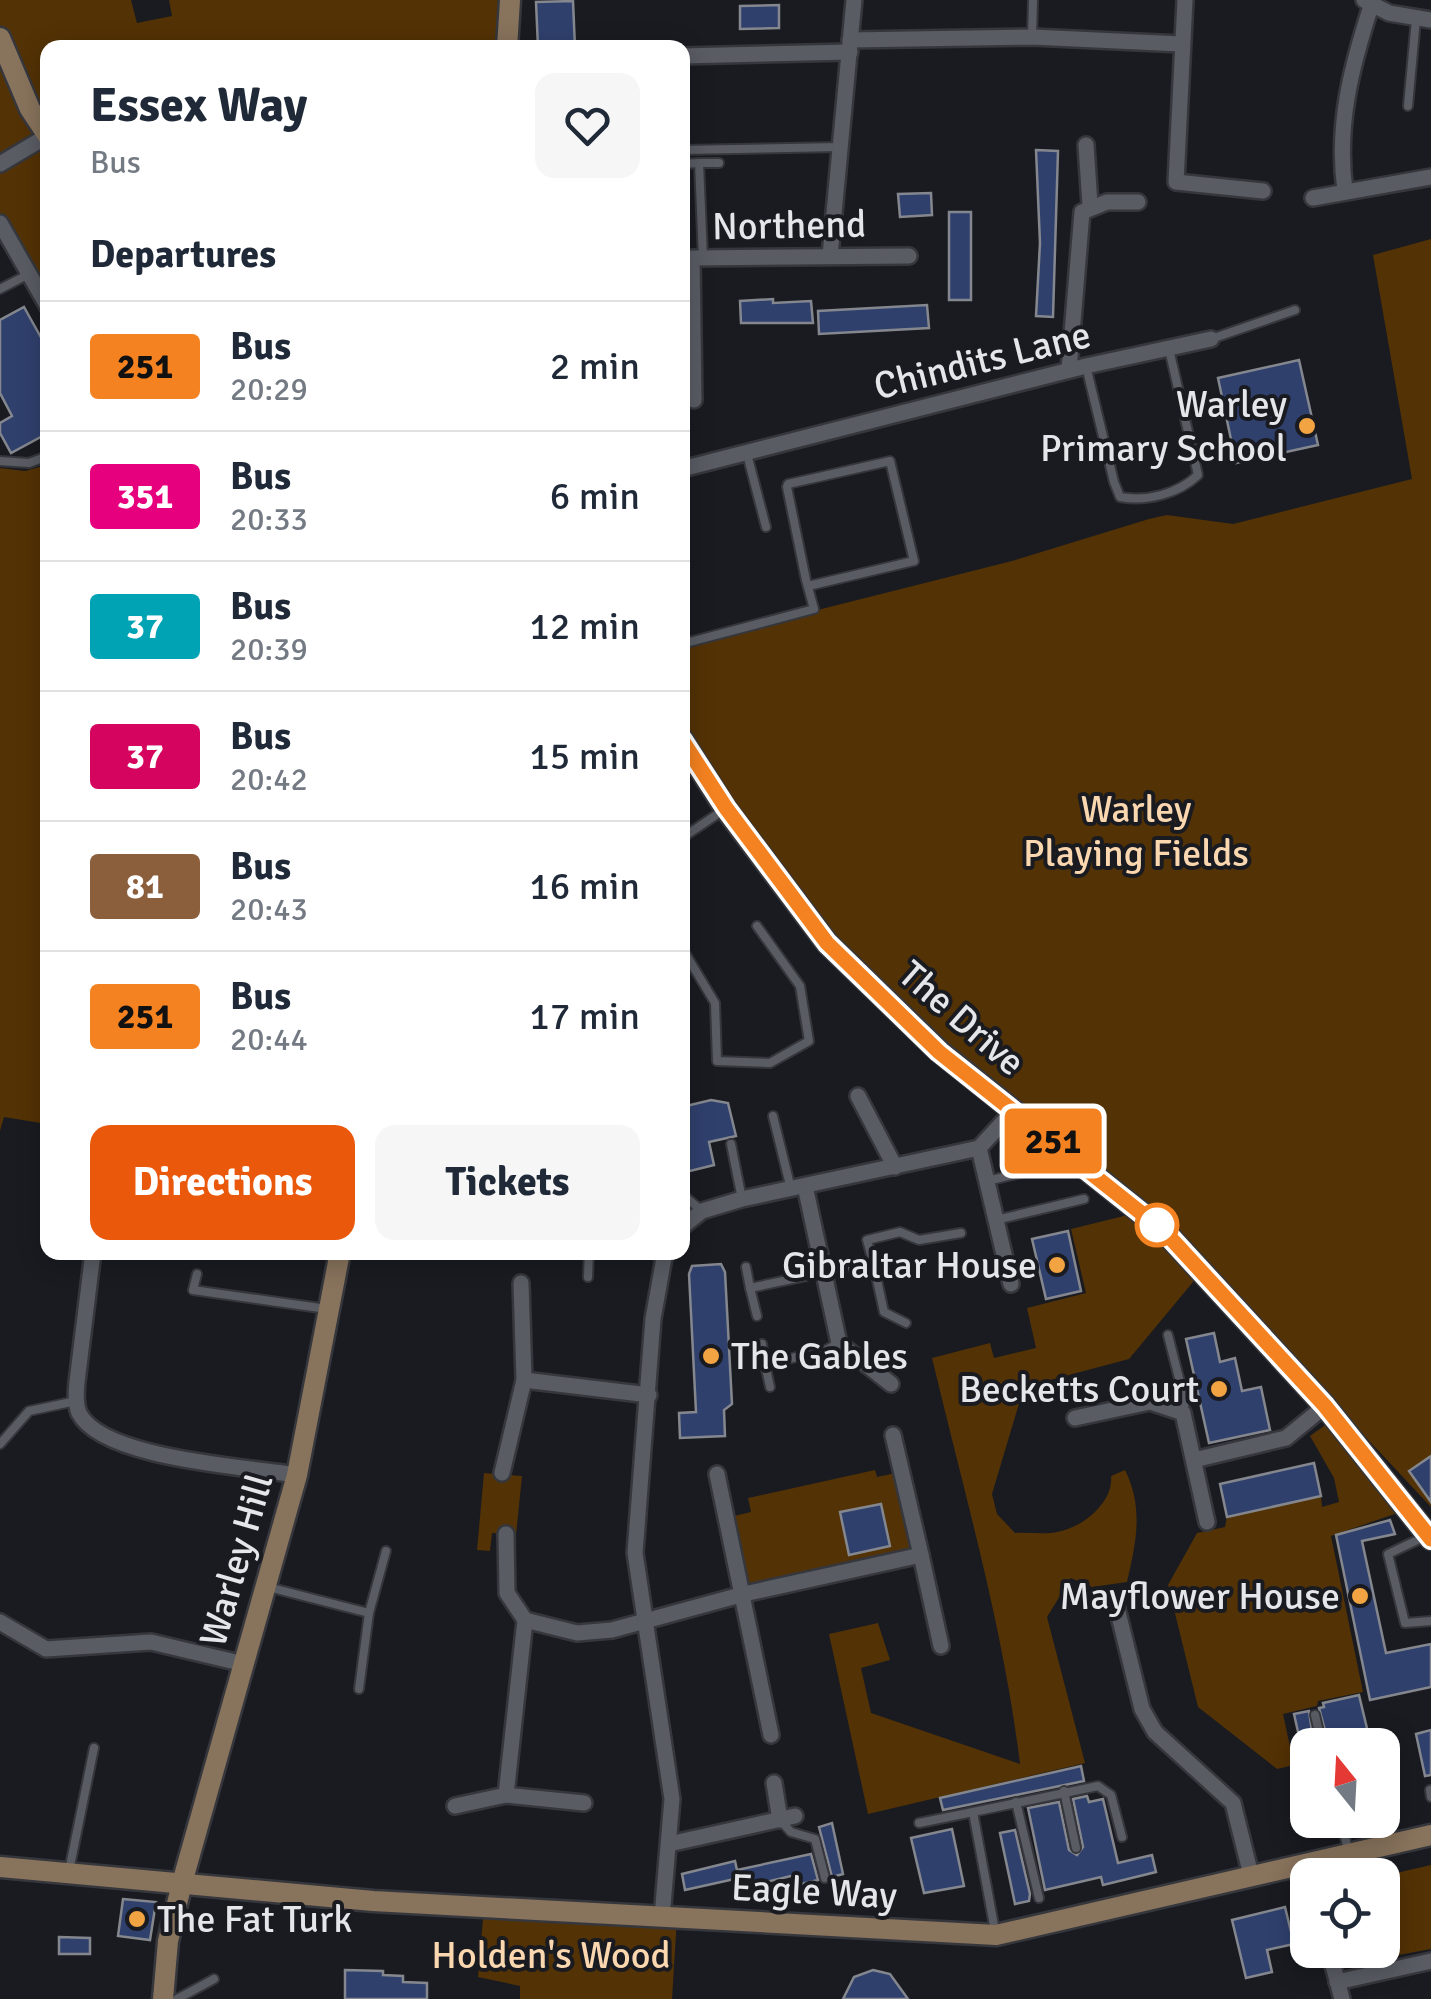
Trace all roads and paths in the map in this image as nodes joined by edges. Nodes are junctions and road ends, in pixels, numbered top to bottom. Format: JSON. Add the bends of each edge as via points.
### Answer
{"nodes":[{"id":1,"x":510,"y":0,"type":"edge"},
{"id":2,"x":854,"y":0,"type":"edge"},
{"id":3,"x":1032,"y":0,"type":"edge"},
{"id":4,"x":1186,"y":0,"type":"edge"},
{"id":5,"x":1368,"y":3,"type":"edge"},
{"id":6,"x":1424,"y":20,"type":"edge"},
{"id":7,"x":1032,"y":37,"type":"junction"},
{"id":8,"x":0,"y":38,"type":"edge"},
{"id":9,"x":507,"y":40,"type":"edge"},
{"id":10,"x":1182,"y":44,"type":"junction"},
{"id":11,"x":850,"y":46,"type":"junction"},
{"id":12,"x":690,"y":56,"type":"edge"},
{"id":13,"x":1408,"y":106,"type":"dead end"},
{"id":14,"x":40,"y":124,"type":"edge"},
{"id":15,"x":40,"y":140,"type":"edge"},
{"id":16,"x":1086,"y":145,"type":"dead end"},
{"id":17,"x":839,"y":146,"type":"junction"},
{"id":18,"x":690,"y":150,"type":"edge"},
{"id":19,"x":719,"y":162,"type":"dead end"},
{"id":20,"x":700,"y":163,"type":"junction"},
{"id":21,"x":0,"y":164,"type":"edge"},
{"id":22,"x":690,"y":164,"type":"edge"},
{"id":23,"x":1431,"y":177,"type":"edge"},
{"id":24,"x":1263,"y":191,"type":"dead end"},
{"id":25,"x":1345,"y":191,"type":"junction"},
{"id":26,"x":1312,"y":198,"type":"dead end"},
{"id":27,"x":1138,"y":202,"type":"dead end"},
{"id":28,"x":1090,"y":205,"type":"junction"},
{"id":29,"x":0,"y":223,"type":"edge"},
{"id":30,"x":830,"y":256,"type":"junction"},
{"id":31,"x":910,"y":256,"type":"dead end"},
{"id":32,"x":702,"y":258,"type":"junction"},
{"id":33,"x":690,"y":270,"type":"edge"},
{"id":34,"x":29,"y":274,"type":"junction"},
{"id":35,"x":0,"y":290,"type":"edge"},
{"id":36,"x":40,"y":293,"type":"edge"},
{"id":37,"x":690,"y":301,"type":"edge"},
{"id":38,"x":1295,"y":310,"type":"dead end"},
{"id":39,"x":1211,"y":339,"type":"joint"},
{"id":40,"x":1169,"y":349,"type":"junction"},
{"id":41,"x":1086,"y":366,"type":"junction"},
{"id":42,"x":1069,"y":370,"type":"junction"},
{"id":43,"x":694,"y":400,"type":"dead end"},
{"id":44,"x":747,"y":454,"type":"junction"},
{"id":45,"x":40,"y":459,"type":"edge"},
{"id":46,"x":0,"y":461,"type":"edge"},
{"id":47,"x":690,"y":467,"type":"edge"},
{"id":48,"x":766,"y":527,"type":"dead end"},
{"id":49,"x":808,"y":586,"type":"junction"},
{"id":50,"x":690,"y":642,"type":"edge"},
{"id":51,"x":690,"y":752,"type":"edge"},
{"id":52,"x":726,"y":808,"type":"junction"},
{"id":53,"x":690,"y":833,"type":"edge"},
{"id":54,"x":758,"y":926,"type":"dead end"},
{"id":55,"x":690,"y":961,"type":"edge"},
{"id":56,"x":858,"y":1096,"type":"dead end"},
{"id":57,"x":1015,"y":1109,"type":"junction"},
{"id":58,"x":774,"y":1116,"type":"dead end"},
{"id":59,"x":731,"y":1144,"type":"dead end"},
{"id":60,"x":979,"y":1148,"type":"junction"},
{"id":61,"x":1063,"y":1163,"type":"dead end"},
{"id":62,"x":895,"y":1167,"type":"junction"},
{"id":63,"x":987,"y":1181,"type":"junction"},
{"id":64,"x":798,"y":1187,"type":"junction"},
{"id":65,"x":742,"y":1199,"type":"junction"},
{"id":66,"x":1084,"y":1199,"type":"dead end"},
{"id":67,"x":690,"y":1201,"type":"edge"},
{"id":68,"x":702,"y":1211,"type":"junction"},
{"id":69,"x":996,"y":1220,"type":"junction"},
{"id":70,"x":690,"y":1221,"type":"edge"},
{"id":71,"x":961,"y":1233,"type":"dead end"},
{"id":72,"x":93,"y":1260,"type":"edge"},
{"id":73,"x":339,"y":1260,"type":"edge"},
{"id":74,"x":589,"y":1260,"type":"edge"},
{"id":75,"x":663,"y":1260,"type":"edge"},
{"id":76,"x":873,"y":1262,"type":"junction"},
{"id":77,"x":746,"y":1267,"type":"dead end"},
{"id":78,"x":820,"y":1272,"type":"junction"},
{"id":79,"x":197,"y":1274,"type":"dead end"},
{"id":80,"x":588,"y":1276,"type":"dead end"},
{"id":81,"x":522,"y":1283,"type":"dead end"},
{"id":82,"x":1011,"y":1284,"type":"dead end"},
{"id":83,"x":750,"y":1288,"type":"junction"},
{"id":84,"x":331,"y":1310,"type":"junction"},
{"id":85,"x":756,"y":1316,"type":"dead end"},
{"id":86,"x":906,"y":1323,"type":"dead end"},
{"id":87,"x":1168,"y":1335,"type":"dead end"},
{"id":88,"x":839,"y":1343,"type":"junction"},
{"id":89,"x":762,"y":1344,"type":"dead end"},
{"id":90,"x":766,"y":1364,"type":"junction"},
{"id":91,"x":524,"y":1380,"type":"junction"},
{"id":92,"x":891,"y":1384,"type":"dead end"},
{"id":93,"x":770,"y":1387,"type":"dead end"},
{"id":94,"x":649,"y":1395,"type":"junction"},
{"id":95,"x":76,"y":1401,"type":"junction"},
{"id":96,"x":1325,"y":1406,"type":"junction"},
{"id":97,"x":1183,"y":1413,"type":"junction"},
{"id":98,"x":1075,"y":1418,"type":"dead end"},
{"id":99,"x":892,"y":1435,"type":"dead end"},
{"id":100,"x":0,"y":1444,"type":"edge"},
{"id":101,"x":1194,"y":1460,"type":"junction"},
{"id":102,"x":502,"y":1473,"type":"dead end"},
{"id":103,"x":717,"y":1474,"type":"dead end"},
{"id":104,"x":296,"y":1476,"type":"junction"},
{"id":105,"x":1208,"y":1522,"type":"dead end"},
{"id":106,"x":506,"y":1534,"type":"dead end"},
{"id":107,"x":1430,"y":1537,"type":"edge"},
{"id":108,"x":386,"y":1552,"type":"dead end"},
{"id":109,"x":922,"y":1555,"type":"junction"},
{"id":110,"x":268,"y":1587,"type":"junction"},
{"id":111,"x":744,"y":1594,"type":"junction"},
{"id":112,"x":1117,"y":1608,"type":"dead end"},
{"id":113,"x":369,"y":1613,"type":"junction"},
{"id":114,"x":524,"y":1620,"type":"junction"},
{"id":115,"x":1431,"y":1621,"type":"edge"},
{"id":116,"x":0,"y":1622,"type":"edge"},
{"id":117,"x":644,"y":1622,"type":"junction"},
{"id":118,"x":941,"y":1646,"type":"dead end"},
{"id":119,"x":244,"y":1664,"type":"junction"},
{"id":120,"x":359,"y":1689,"type":"dead end"},
{"id":121,"x":1315,"y":1715,"type":"dead end"},
{"id":122,"x":1318,"y":1728,"type":"edge"},
{"id":123,"x":771,"y":1735,"type":"dead end"},
{"id":124,"x":94,"y":1748,"type":"dead end"},
{"id":125,"x":774,"y":1783,"type":"dead end"},
{"id":126,"x":1064,"y":1791,"type":"junction"},
{"id":127,"x":506,"y":1795,"type":"junction"},
{"id":128,"x":1016,"y":1802,"type":"junction"},
{"id":129,"x":584,"y":1804,"type":"dead end"},
{"id":130,"x":455,"y":1806,"type":"dead end"},
{"id":131,"x":973,"y":1812,"type":"junction"},
{"id":132,"x":788,"y":1818,"type":"junction"},
{"id":133,"x":920,"y":1823,"type":"dead end"},
{"id":134,"x":1431,"y":1835,"type":"edge"},
{"id":135,"x":1122,"y":1837,"type":"dead end"},
{"id":136,"x":1345,"y":1838,"type":"edge"},
{"id":137,"x":670,"y":1844,"type":"junction"},
{"id":138,"x":1076,"y":1848,"type":"dead end"},
{"id":139,"x":1349,"y":1854,"type":"junction"},
{"id":140,"x":1338,"y":1858,"type":"edge"},
{"id":141,"x":0,"y":1867,"type":"edge"},
{"id":142,"x":70,"y":1871,"type":"junction"},
{"id":143,"x":1290,"y":1871,"type":"edge"},
{"id":144,"x":1251,"y":1875,"type":"junction"},
{"id":145,"x":824,"y":1878,"type":"dead end"},
{"id":146,"x":182,"y":1883,"type":"junction"},
{"id":147,"x":1039,"y":1898,"type":"dead end"},
{"id":148,"x":662,"y":1918,"type":"junction"},
{"id":149,"x":996,"y":1936,"type":"junction"},
{"id":150,"x":1431,"y":1961,"type":"edge"},
{"id":151,"x":166,"y":1974,"type":"junction"},
{"id":152,"x":214,"y":1979,"type":"dead end"},
{"id":153,"x":1340,"y":1991,"type":"edge"},
{"id":154,"x":163,"y":1999,"type":"edge"},
{"id":155,"x":174,"y":1999,"type":"edge"}],
"edges":[{"from":1,"to":9,"type":"street"},
{"from":2,"to":11,"type":"street"},
{"from":3,"to":7,"type":"lane"},
{"from":4,"to":10,"type":"street"},
{"from":5,"to":6,"type":"street"},
{"from":5,"to":25,"type":"street","via":[[1348,77]]},
{"from":6,"to":13,"type":"lane"},
{"from":7,"to":10,"type":"street"},
{"from":7,"to":11,"type":"street"},
{"from":8,"to":14,"type":"street"},
{"from":10,"to":24,"type":"street","via":[[1176,182]]},
{"from":11,"to":12,"type":"street"},
{"from":11,"to":17,"type":"street"},
{"from":15,"to":21,"type":"street"},
{"from":16,"to":28,"type":"street"},
{"from":17,"to":18,"type":"lane"},
{"from":17,"to":30,"type":"street"},
{"from":19,"to":20,"type":"lane"},
{"from":20,"to":22,"type":"lane"},
{"from":20,"to":32,"type":"lane"},
{"from":23,"to":25,"type":"street"},
{"from":25,"to":26,"type":"street"},
{"from":27,"to":28,"type":"street"},
{"from":28,"to":42,"type":"street","via":[[1078,224]]},
{"from":29,"to":34,"type":"street"},
{"from":30,"to":31,"type":"street","name":"Northend"},
{"from":30,"to":32,"type":"street","name":"Northend"},
{"from":32,"to":33,"type":"street","name":"Northend","via":[[692,258]]},
{"from":34,"to":35,"type":"lane"},
{"from":34,"to":36,"type":"street"},
{"from":37,"to":43,"type":"street","name":"Northend"},
{"from":38,"to":39,"type":"lane","name":"Chindits Lane"},
{"from":39,"to":40,"type":"street","name":"Chindits Lane"},
{"from":40,"to":41,"type":"street","name":"Chindits Lane"},
{"from":40,"to":41,"type":"lane","via":[[1198,476],[1187,486],[1137,500],[1120,497],[1114,482]]},
{"from":41,"to":42,"type":"street","name":"Chindits Lane"},
{"from":42,"to":44,"type":"street","name":"Chindits Lane"},
{"from":44,"to":47,"type":"street","name":"Chindits Lane"},
{"from":44,"to":48,"type":"lane"},
{"from":45,"to":46,"type":"lane"},
{"from":49,"to":49,"type":"lane","via":[[788,484],[890,461],[914,561]]},
{"from":49,"to":50,"type":"lane","via":[[814,609]]},
{"from":51,"to":52,"type":"street","name":"The Drive"},
{"from":52,"to":53,"type":"lane"},
{"from":52,"to":57,"type":"street","name":"The Drive","via":[[827,943],[939,1052]]},
{"from":54,"to":55,"type":"lane","via":[[800,986],[809,1041],[770,1063],[717,1061],[715,1003]]},
{"from":56,"to":62,"type":"street"},
{"from":57,"to":60,"type":"street"},
{"from":57,"to":96,"type":"street","name":"The Drive","via":[[1165,1232]]},
{"from":58,"to":64,"type":"lane"},
{"from":59,"to":65,"type":"lane"},
{"from":60,"to":62,"type":"street"},
{"from":60,"to":63,"type":"street"},
{"from":61,"to":63,"type":"lane"},
{"from":62,"to":64,"type":"street"},
{"from":63,"to":69,"type":"street"},
{"from":64,"to":65,"type":"street"},
{"from":64,"to":78,"type":"street"},
{"from":65,"to":68,"type":"street"},
{"from":66,"to":69,"type":"lane"},
{"from":67,"to":68,"type":"lane"},
{"from":68,"to":70,"type":"street"},
{"from":69,"to":82,"type":"street"},
{"from":71,"to":76,"type":"lane","via":[[919,1240],[900,1232],[868,1240]]},
{"from":72,"to":95,"type":"street"},
{"from":73,"to":84,"type":"street","name":"Warley Hill"},
{"from":74,"to":80,"type":"lane"},
{"from":75,"to":94,"type":"street"},
{"from":76,"to":78,"type":"lane"},
{"from":76,"to":86,"type":"lane","via":[[884,1312]]},
{"from":77,"to":83,"type":"lane"},
{"from":78,"to":83,"type":"lane"},
{"from":78,"to":88,"type":"street"},
{"from":79,"to":84,"type":"lane","via":[[193,1290]]},
{"from":81,"to":91,"type":"street"},
{"from":83,"to":85,"type":"lane"},
{"from":84,"to":104,"type":"street","name":"Warley Hill"},
{"from":87,"to":97,"type":"lane"},
{"from":88,"to":90,"type":"lane"},
{"from":88,"to":92,"type":"street"},
{"from":89,"to":90,"type":"lane"},
{"from":90,"to":93,"type":"lane"},
{"from":91,"to":94,"type":"street"},
{"from":91,"to":102,"type":"street"},
{"from":94,"to":117,"type":"street","via":[[636,1552]]},
{"from":95,"to":100,"type":"lane","via":[[29,1412]]},
{"from":95,"to":104,"type":"street","via":[[86,1423],[120,1446]]},
{"from":96,"to":101,"type":"street","via":[[1286,1438]]},
{"from":96,"to":107,"type":"street","name":"The Drive"},
{"from":97,"to":98,"type":"street","via":[[1150,1402]]},
{"from":97,"to":101,"type":"street"},
{"from":99,"to":109,"type":"street"},
{"from":101,"to":105,"type":"street"},
{"from":103,"to":111,"type":"street"},
{"from":104,"to":110,"type":"street","name":"Warley Hill"},
{"from":106,"to":114,"type":"street","via":[[507,1593]]},
{"from":107,"to":115,"type":"lane","via":[[1388,1554],[1405,1624]]},
{"from":108,"to":113,"type":"lane"},
{"from":109,"to":111,"type":"street"},
{"from":109,"to":118,"type":"street"},
{"from":110,"to":113,"type":"lane"},
{"from":110,"to":119,"type":"street","name":"Warley Hill"},
{"from":111,"to":117,"type":"street"},
{"from":111,"to":123,"type":"street"},
{"from":112,"to":144,"type":"street","via":[[1142,1708],[1155,1732],[1233,1803]]},
{"from":113,"to":120,"type":"lane"},
{"from":114,"to":117,"type":"street","via":[[577,1633]]},
{"from":114,"to":127,"type":"street"},
{"from":116,"to":119,"type":"street","via":[[46,1649],[150,1642]]},
{"from":117,"to":137,"type":"street","via":[[672,1799]]},
{"from":119,"to":146,"type":"street","name":"Warley Hill"},
{"from":121,"to":122,"type":"lane"},
{"from":124,"to":142,"type":"lane"},
{"from":125,"to":132,"type":"street"},
{"from":126,"to":128,"type":"lane"},
{"from":126,"to":135,"type":"lane","via":[[1098,1786],[1110,1796]]},
{"from":126,"to":138,"type":"lane"},
{"from":127,"to":129,"type":"street"},
{"from":127,"to":130,"type":"street"},
{"from":128,"to":131,"type":"lane"},
{"from":128,"to":147,"type":"lane"},
{"from":131,"to":133,"type":"lane"},
{"from":131,"to":149,"type":"lane"},
{"from":132,"to":137,"type":"street"},
{"from":132,"to":145,"type":"lane","via":[[790,1832],[816,1839]]},
{"from":134,"to":139,"type":"street","name":"Eagle Way"},
{"from":136,"to":139,"type":"lane"},
{"from":137,"to":148,"type":"street"},
{"from":139,"to":140,"type":"street","name":"Eagle Way"},
{"from":141,"to":142,"type":"street","name":"Eagle Way"},
{"from":142,"to":146,"type":"street","name":"Eagle Way"},
{"from":143,"to":144,"type":"street","name":"Eagle Way"},
{"from":144,"to":149,"type":"street","name":"Eagle Way"},
{"from":146,"to":148,"type":"street","name":"Eagle Way","via":[[373,1902]]},
{"from":146,"to":151,"type":"street","name":"Warley Hill"},
{"from":148,"to":149,"type":"street","name":"Eagle Way"},
{"from":150,"to":153,"type":"street"},
{"from":151,"to":154,"type":"street","name":"Warley Hill"},
{"from":151,"to":155,"type":"street"},
{"from":152,"to":155,"type":"lane"}]}
